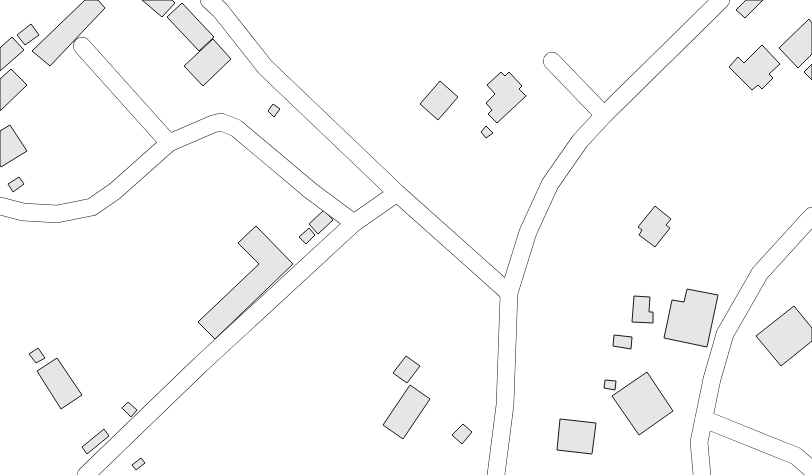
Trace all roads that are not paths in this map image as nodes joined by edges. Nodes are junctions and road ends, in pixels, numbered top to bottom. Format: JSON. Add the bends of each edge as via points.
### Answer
{"nodes":[{"id":1,"x":209,"y":0,"type":"edge"},
{"id":2,"x":720,"y":0,"type":"edge"},
{"id":3,"x":82,"y":46,"type":"dead end"},
{"id":4,"x":552,"y":61,"type":"dead end"},
{"id":5,"x":604,"y":115,"type":"junction"},
{"id":6,"x":169,"y":143,"type":"junction"},
{"id":7,"x":397,"y":193,"type":"junction"},
{"id":8,"x":0,"y":206,"type":"edge"},
{"id":9,"x":812,"y":216,"type":"edge"},
{"id":10,"x":354,"y":223,"type":"junction"},
{"id":11,"x":509,"y":293,"type":"junction"},
{"id":12,"x":704,"y":419,"type":"junction"},
{"id":13,"x":812,"y":470,"type":"edge"},
{"id":14,"x":86,"y":475,"type":"edge"},
{"id":15,"x":496,"y":475,"type":"edge"},
{"id":16,"x":702,"y":475,"type":"edge"}],
"edges":[{"from":1,"to":7,"type":"street","via":[[220,10],[265,67]]},
{"from":2,"to":5,"type":"street"},
{"from":3,"to":6,"type":"street"},
{"from":4,"to":5,"type":"street"},
{"from":5,"to":11,"type":"street","via":[[580,141],[550,184],[528,232]]},
{"from":6,"to":8,"type":"street","via":[[115,191],[92,207],[57,214],[23,212]]},
{"from":6,"to":10,"type":"street","via":[[213,124],[229,124]]},
{"from":7,"to":10,"type":"street"},
{"from":7,"to":11,"type":"street"},
{"from":9,"to":12,"type":"street","via":[[760,273],[725,334]]},
{"from":10,"to":14,"type":"street","via":[[200,365]]},
{"from":11,"to":15,"type":"street","via":[[505,405]]},
{"from":12,"to":13,"type":"street","via":[[796,456]]},
{"from":12,"to":16,"type":"street","via":[[699,442]]}]}
